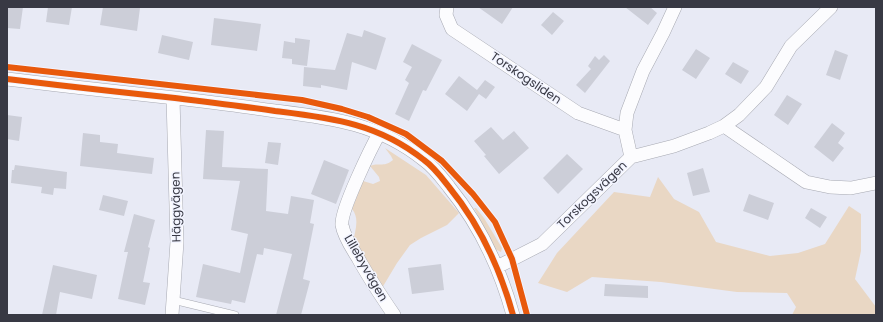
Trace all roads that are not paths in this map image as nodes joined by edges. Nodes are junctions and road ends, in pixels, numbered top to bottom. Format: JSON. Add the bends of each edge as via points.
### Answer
{"nodes":[{"id":1,"x":447,"y":7,"type":"edge"},
{"id":2,"x":675,"y":7,"type":"edge"},
{"id":3,"x":831,"y":7,"type":"edge"},
{"id":4,"x":7,"y":79,"type":"edge"},
{"id":5,"x":173,"y":98,"type":"junction"},
{"id":6,"x":724,"y":126,"type":"junction"},
{"id":7,"x":625,"y":130,"type":"junction"},
{"id":8,"x":380,"y":132,"type":"junction"},
{"id":9,"x":631,"y":157,"type":"junction"},
{"id":10,"x":876,"y":183,"type":"edge"},
{"id":11,"x":497,"y":267,"type":"junction"},
{"id":12,"x":173,"y":300,"type":"junction"},
{"id":13,"x":172,"y":315,"type":"edge"},
{"id":14,"x":235,"y":315,"type":"edge"},
{"id":15,"x":394,"y":315,"type":"edge"},
{"id":16,"x":513,"y":315,"type":"edge"}],
"edges":[{"from":1,"to":7,"type":"street","name":"Torskogsliden","via":[[446,15],[452,29],[578,113]]},
{"from":2,"to":7,"type":"street","name":"Torskogsvägen","via":[[643,71],[627,113]]},
{"from":3,"to":6,"type":"street","via":[[790,46],[766,87],[739,115]]},
{"from":4,"to":5,"type":"street"},
{"from":5,"to":8,"type":"street","via":[[330,118]]},
{"from":5,"to":12,"type":"street","name":"Häggvägen","via":[[177,242]]},
{"from":6,"to":9,"type":"street","via":[[674,146]]},
{"from":6,"to":10,"type":"street","via":[[806,182],[851,188]]},
{"from":7,"to":9,"type":"street","name":"Torskogsvägen"},
{"from":8,"to":11,"type":"street","via":[[425,160],[441,177],[474,221]]},
{"from":8,"to":15,"type":"street","name":"Lillebyvägen","via":[[345,209],[342,224],[348,241]]},
{"from":9,"to":11,"type":"street","name":"Torskogsvägen","via":[[542,244]]},
{"from":11,"to":16,"type":"street"},
{"from":12,"to":13,"type":"street","name":"Häggvägen"},
{"from":12,"to":14,"type":"lane"}]}
